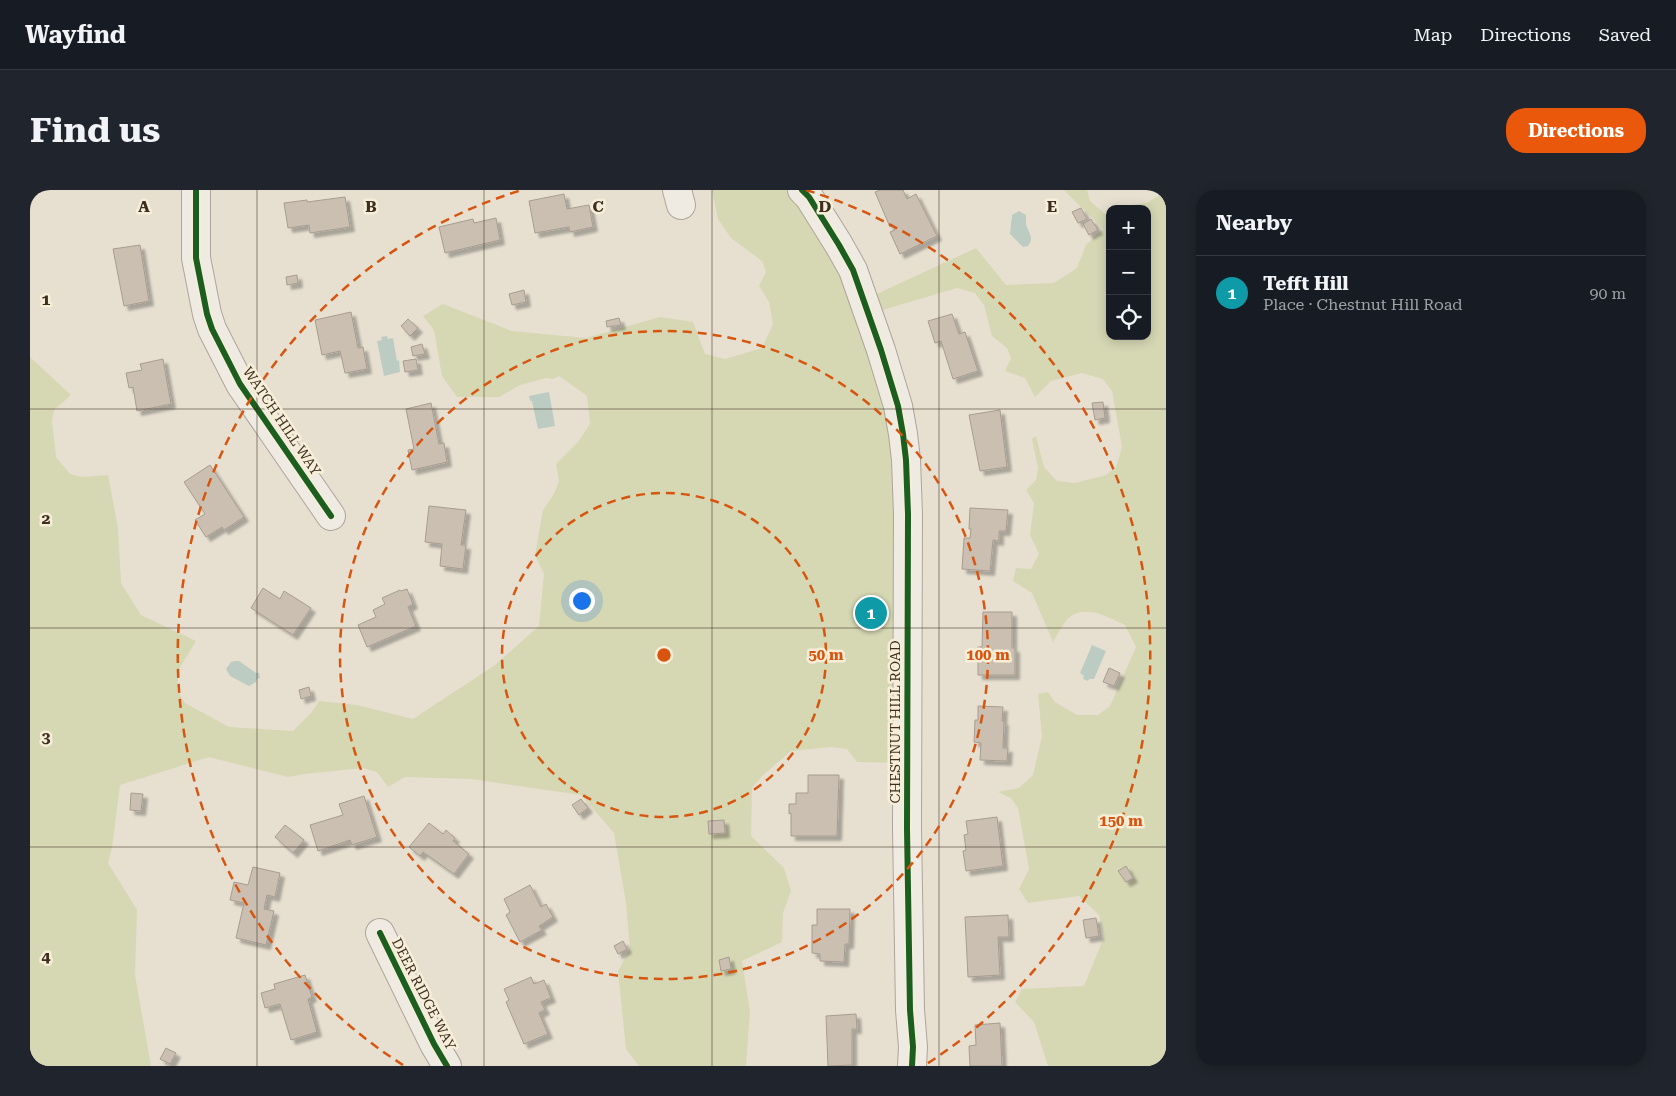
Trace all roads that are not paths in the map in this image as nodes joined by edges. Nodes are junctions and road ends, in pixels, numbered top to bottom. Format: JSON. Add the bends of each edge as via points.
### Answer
{"nodes":[{"id":1,"x":196,"y":190,"type":"edge"},
{"id":2,"x":802,"y":190,"type":"edge"},
{"id":3,"x":331,"y":516,"type":"dead end"},
{"id":4,"x":380,"y":933,"type":"dead end"},
{"id":5,"x":447,"y":1066,"type":"edge"},
{"id":6,"x":912,"y":1066,"type":"edge"}],
"edges":[{"from":1,"to":3,"type":"street","name":"WATCH HILL WAY","via":[[196,258],[212,329],[240,384]]},
{"from":2,"to":6,"type":"street","name":"CHESTNUT HILL ROAD","via":[[809,196],[853,270],[881,350],[904,434],[908,514],[907,829]]},
{"from":4,"to":5,"type":"street","name":"DEER RIDGE WAY"}]}
